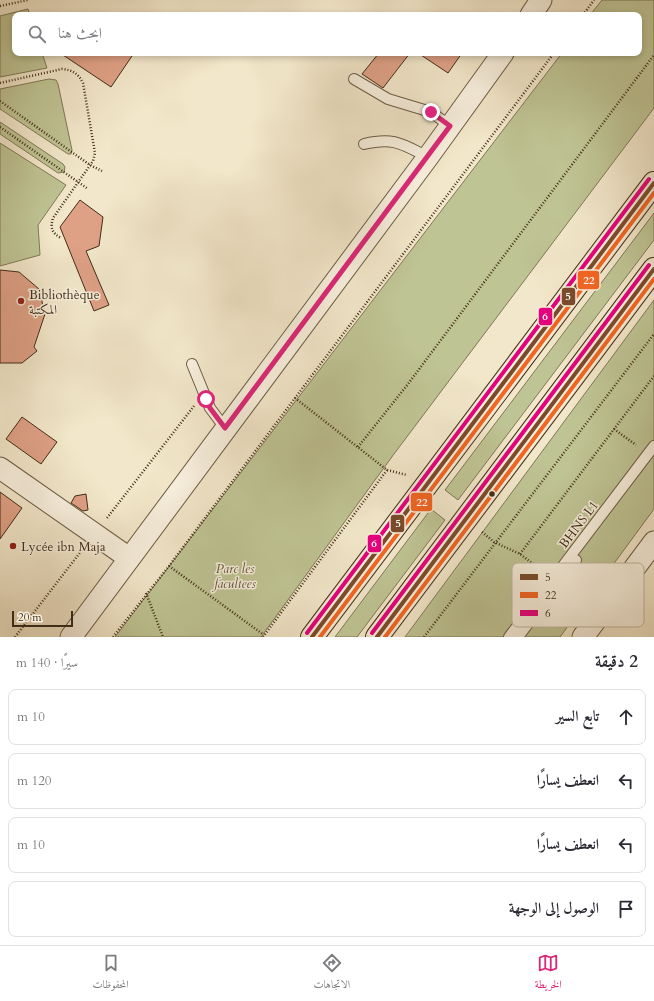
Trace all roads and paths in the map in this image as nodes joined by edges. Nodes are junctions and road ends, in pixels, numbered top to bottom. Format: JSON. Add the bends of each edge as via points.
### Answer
{"nodes":[{"id":1,"x":28,"y":0,"type":"edge"},
{"id":2,"x":542,"y":0,"type":"edge"},
{"id":3,"x":594,"y":0,"type":"edge"},
{"id":4,"x":0,"y":6,"type":"edge"},
{"id":5,"x":533,"y":12,"type":"edge"},
{"id":6,"x":585,"y":12,"type":"edge"},
{"id":7,"x":654,"y":55,"type":"edge"},
{"id":8,"x":501,"y":56,"type":"edge"},
{"id":9,"x":552,"y":56,"type":"edge"},
{"id":10,"x":354,"y":79,"type":"dead end"},
{"id":11,"x":0,"y":83,"type":"edge"},
{"id":12,"x":0,"y":101,"type":"edge"},
{"id":13,"x":450,"y":126,"type":"junction"},
{"id":14,"x":0,"y":127,"type":"edge"},
{"id":15,"x":364,"y":144,"type":"dead end"},
{"id":16,"x":428,"y":157,"type":"junction"},
{"id":17,"x":90,"y":165,"type":"junction"},
{"id":18,"x":102,"y":171,"type":"dead end"},
{"id":19,"x":78,"y":182,"type":"junction"},
{"id":20,"x":654,"y":183,"type":"edge"},
{"id":21,"x":88,"y":189,"type":"dead end"},
{"id":22,"x":61,"y":238,"type":"dead end"},
{"id":23,"x":654,"y":269,"type":"edge"},
{"id":24,"x":654,"y":334,"type":"edge"},
{"id":25,"x":192,"y":364,"type":"dead end"},
{"id":26,"x":654,"y":376,"type":"edge"},
{"id":27,"x":295,"y":398,"type":"junction"},
{"id":28,"x":206,"y":399,"type":"junction"},
{"id":29,"x":225,"y":428,"type":"junction"},
{"id":30,"x":614,"y":429,"type":"junction"},
{"id":31,"x":654,"y":446,"type":"edge"},
{"id":32,"x":358,"y":447,"type":"junction"},
{"id":33,"x":640,"y":448,"type":"dead end"},
{"id":34,"x":654,"y":456,"type":"edge"},
{"id":35,"x":0,"y":468,"type":"edge"},
{"id":36,"x":106,"y":519,"type":"dead end"},
{"id":37,"x":465,"y":520,"type":"junction"},
{"id":38,"x":494,"y":542,"type":"junction"},
{"id":39,"x":654,"y":542,"type":"edge"},
{"id":40,"x":85,"y":546,"type":"dead end"},
{"id":41,"x":520,"y":554,"type":"junction"},
{"id":42,"x":129,"y":558,"type":"junction"},
{"id":43,"x":532,"y":563,"type":"edge"},
{"id":44,"x":569,"y":563,"type":"edge"},
{"id":45,"x":570,"y":563,"type":"edge"},
{"id":46,"x":639,"y":563,"type":"edge"},
{"id":47,"x":169,"y":566,"type":"junction"},
{"id":48,"x":146,"y":593,"type":"junction"},
{"id":49,"x":517,"y":627,"type":"edge"},
{"id":50,"x":525,"y":627,"type":"edge"},
{"id":51,"x":591,"y":627,"type":"edge"},
{"id":52,"x":264,"y":636,"type":"edge"},
{"id":53,"x":15,"y":637,"type":"edge"},
{"id":54,"x":71,"y":637,"type":"edge"},
{"id":55,"x":113,"y":637,"type":"edge"},
{"id":56,"x":163,"y":637,"type":"edge"},
{"id":57,"x":312,"y":637,"type":"edge"},
{"id":58,"x":377,"y":637,"type":"edge"},
{"id":59,"x":424,"y":637,"type":"edge"},
{"id":60,"x":509,"y":637,"type":"edge"},
{"id":61,"x":518,"y":637,"type":"edge"},
{"id":62,"x":583,"y":637,"type":"edge"}],
"edges":[{"from":1,"to":4,"type":"path"},
{"from":2,"to":5,"type":"street"},
{"from":3,"to":6,"type":"path"},
{"from":7,"to":32,"type":"path"},
{"from":8,"to":13,"type":"street"},
{"from":9,"to":27,"type":"path"},
{"from":10,"to":13,"type":"lane","via":[[388,99],[431,112]]},
{"from":11,"to":17,"type":"path","via":[[62,69],[70,70],[79,76],[83,83],[95,153]]},
{"from":12,"to":17,"type":"path"},
{"from":13,"to":16,"type":"street"},
{"from":14,"to":19,"type":"path"},
{"from":15,"to":16,"type":"lane","via":[[394,141]]},
{"from":16,"to":29,"type":"street"},
{"from":17,"to":18,"type":"path"},
{"from":17,"to":19,"type":"path"},
{"from":19,"to":21,"type":"path"},
{"from":19,"to":22,"type":"path","via":[[50,226],[54,234]]},
{"from":20,"to":57,"type":"main road"},
{"from":23,"to":37,"type":"main road"},
{"from":24,"to":38,"type":"path"},
{"from":25,"to":28,"type":"lane"},
{"from":26,"to":30,"type":"path"},
{"from":27,"to":32,"type":"path"},
{"from":27,"to":47,"type":"path"},
{"from":28,"to":29,"type":"lane"},
{"from":28,"to":36,"type":"path","via":[[196,404]]},
{"from":29,"to":42,"type":"street"},
{"from":30,"to":33,"type":"path"},
{"from":30,"to":41,"type":"path"},
{"from":31,"to":44,"type":"lane","name":"BHNS L1"},
{"from":32,"to":52,"type":"path","via":[[387,470]]},
{"from":34,"to":45,"type":"lane","name":"BHNS L1"},
{"from":35,"to":42,"type":"street"},
{"from":37,"to":38,"type":"path"},
{"from":37,"to":58,"type":"main road"},
{"from":38,"to":41,"type":"path"},
{"from":38,"to":59,"type":"path"},
{"from":39,"to":46,"type":"street"},
{"from":40,"to":53,"type":"path"},
{"from":41,"to":43,"type":"path"},
{"from":42,"to":54,"type":"street"},
{"from":47,"to":48,"type":"path"},
{"from":47,"to":52,"type":"path"},
{"from":48,"to":55,"type":"path"},
{"from":48,"to":56,"type":"path"},
{"from":49,"to":60,"type":"lane","name":"BHNS L1"},
{"from":50,"to":61,"type":"lane","name":"BHNS L1"},
{"from":51,"to":62,"type":"street"}]}
